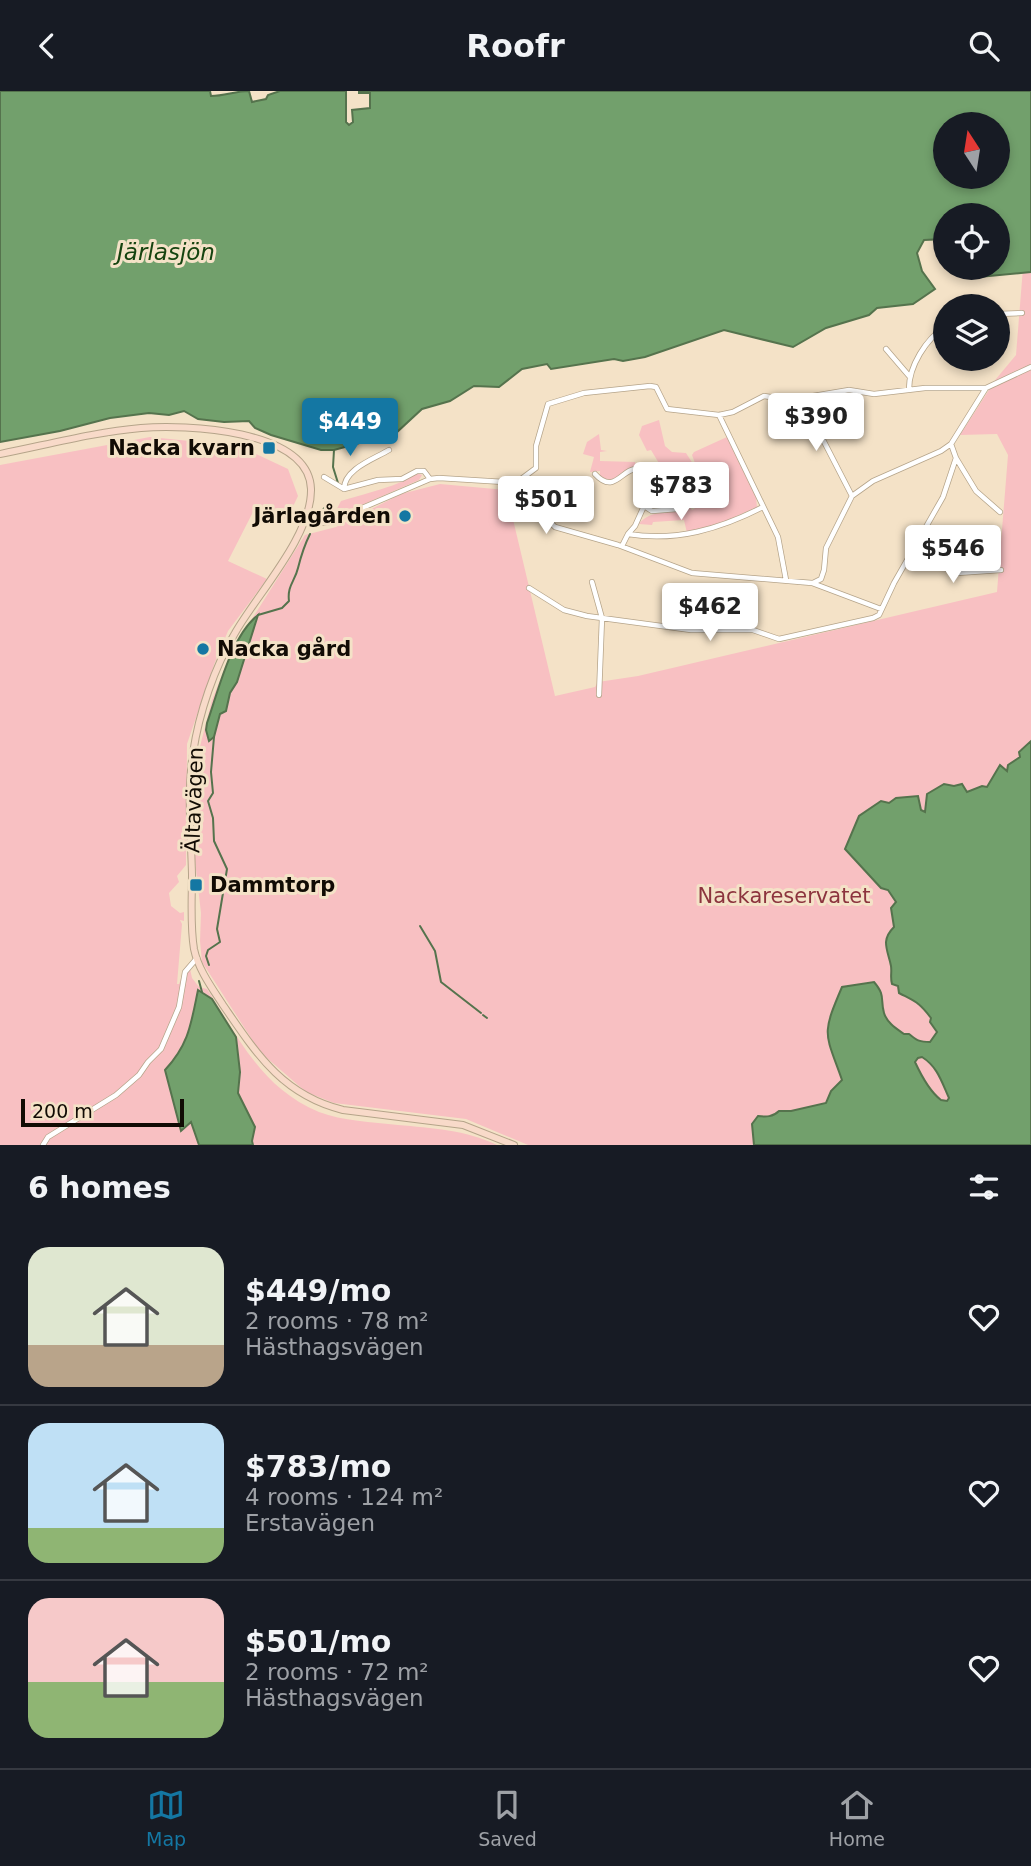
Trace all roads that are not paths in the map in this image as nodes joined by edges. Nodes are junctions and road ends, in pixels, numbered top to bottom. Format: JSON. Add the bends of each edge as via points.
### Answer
{"nodes":[{"id":1,"x":1022,"y":313,"type":"dead end"},
{"id":2,"x":1010,"y":314,"type":"edge"},
{"id":3,"x":933,"y":338,"type":"edge"},
{"id":4,"x":886,"y":349,"type":"dead end"},
{"id":5,"x":1031,"y":367,"type":"edge"},
{"id":6,"x":910,"y":377,"type":"junction"},
{"id":7,"x":986,"y":388,"type":"junction"},
{"id":8,"x":909,"y":389,"type":"junction"},
{"id":9,"x":802,"y":399,"type":"junction"},
{"id":10,"x":719,"y":415,"type":"junction"},
{"id":11,"x":951,"y":444,"type":"junction"},
{"id":12,"x":389,"y":450,"type":"dead end"},
{"id":13,"x":0,"y":454,"type":"edge"},
{"id":14,"x":956,"y":458,"type":"junction"},
{"id":15,"x":596,"y":474,"type":"dead end"},
{"id":16,"x":324,"y":477,"type":"dead end"},
{"id":17,"x":430,"y":479,"type":"junction"},
{"id":18,"x":657,"y":479,"type":"junction"},
{"id":19,"x":512,"y":485,"type":"junction"},
{"id":20,"x":344,"y":489,"type":"junction"},
{"id":21,"x":852,"y":496,"type":"junction"},
{"id":22,"x":646,"y":507,"type":"junction"},
{"id":23,"x":763,"y":507,"type":"junction"},
{"id":24,"x":1000,"y":512,"type":"dead end"},
{"id":25,"x":303,"y":521,"type":"junction"},
{"id":26,"x":628,"y":534,"type":"junction"},
{"id":27,"x":622,"y":546,"type":"junction"},
{"id":28,"x":912,"y":554,"type":"junction"},
{"id":29,"x":1001,"y":570,"type":"dead end"},
{"id":30,"x":786,"y":580,"type":"junction"},
{"id":31,"x":592,"y":582,"type":"dead end"},
{"id":32,"x":812,"y":583,"type":"junction"},
{"id":33,"x":529,"y":588,"type":"dead end"},
{"id":34,"x":881,"y":609,"type":"junction"},
{"id":35,"x":602,"y":618,"type":"junction"},
{"id":36,"x":599,"y":695,"type":"dead end"},
{"id":37,"x":197,"y":958,"type":"junction"},
{"id":38,"x":43,"y":1145,"type":"edge"},
{"id":39,"x":514,"y":1145,"type":"edge"}],
"edges":[{"from":1,"to":2,"type":"street"},
{"from":3,"to":6,"type":"street"},
{"from":4,"to":6,"type":"street"},
{"from":5,"to":7,"type":"street"},
{"from":6,"to":8,"type":"street"},
{"from":7,"to":8,"type":"street"},
{"from":7,"to":11,"type":"street"},
{"from":8,"to":9,"type":"street","via":[[874,394],[849,390]]},
{"from":9,"to":10,"type":"street","via":[[764,396]]},
{"from":9,"to":21,"type":"street"},
{"from":10,"to":19,"type":"street","via":[[667,409],[656,387],[650,386],[556,401],[545,409],[536,468]]},
{"from":10,"to":23,"type":"street"},
{"from":11,"to":14,"type":"street"},
{"from":11,"to":21,"type":"street","via":[[873,481]]},
{"from":12,"to":20,"type":"street","via":[[351,473]]},
{"from":13,"to":25,"type":"main road","name":"Ältavägen","via":[[144,428],[248,435],[279,448],[304,470],[311,491]]},
{"from":14,"to":24,"type":"street","via":[[976,491]]},
{"from":14,"to":28,"type":"street","via":[[943,497]]},
{"from":15,"to":18,"type":"street","via":[[611,482],[636,468]]},
{"from":16,"to":20,"type":"street"},
{"from":17,"to":19,"type":"street"},
{"from":17,"to":20,"type":"street","via":[[424,471],[417,471],[402,479]]},
{"from":17,"to":25,"type":"street","via":[[327,523]]},
{"from":18,"to":22,"type":"street"},
{"from":18,"to":22,"type":"street","via":[[680,504],[668,511]]},
{"from":19,"to":27,"type":"street","via":[[555,527]]},
{"from":21,"to":32,"type":"street","via":[[827,548],[821,579]]},
{"from":22,"to":26,"type":"street"},
{"from":23,"to":26,"type":"street","via":[[700,533]]},
{"from":23,"to":30,"type":"street","via":[[778,537]]},
{"from":25,"to":37,"type":"main road","name":"Ältavägen","via":[[293,545],[226,650],[198,730],[191,776]]},
{"from":26,"to":27,"type":"street"},
{"from":27,"to":30,"type":"street","via":[[692,573]]},
{"from":28,"to":29,"type":"street","via":[[957,573]]},
{"from":28,"to":34,"type":"street"},
{"from":30,"to":32,"type":"street"},
{"from":31,"to":35,"type":"street"},
{"from":32,"to":34,"type":"street"},
{"from":33,"to":35,"type":"street","via":[[564,610]]},
{"from":34,"to":35,"type":"street","via":[[873,618],[783,640],[753,630],[691,630]]},
{"from":35,"to":36,"type":"street"},
{"from":37,"to":38,"type":"street","via":[[185,972],[179,1007],[161,1049],[128,1086],[48,1137]]},
{"from":37,"to":39,"type":"main road","name":"Ältavägen","via":[[212,989],[258,1055],[297,1091],[328,1107],[463,1125]]}]}
